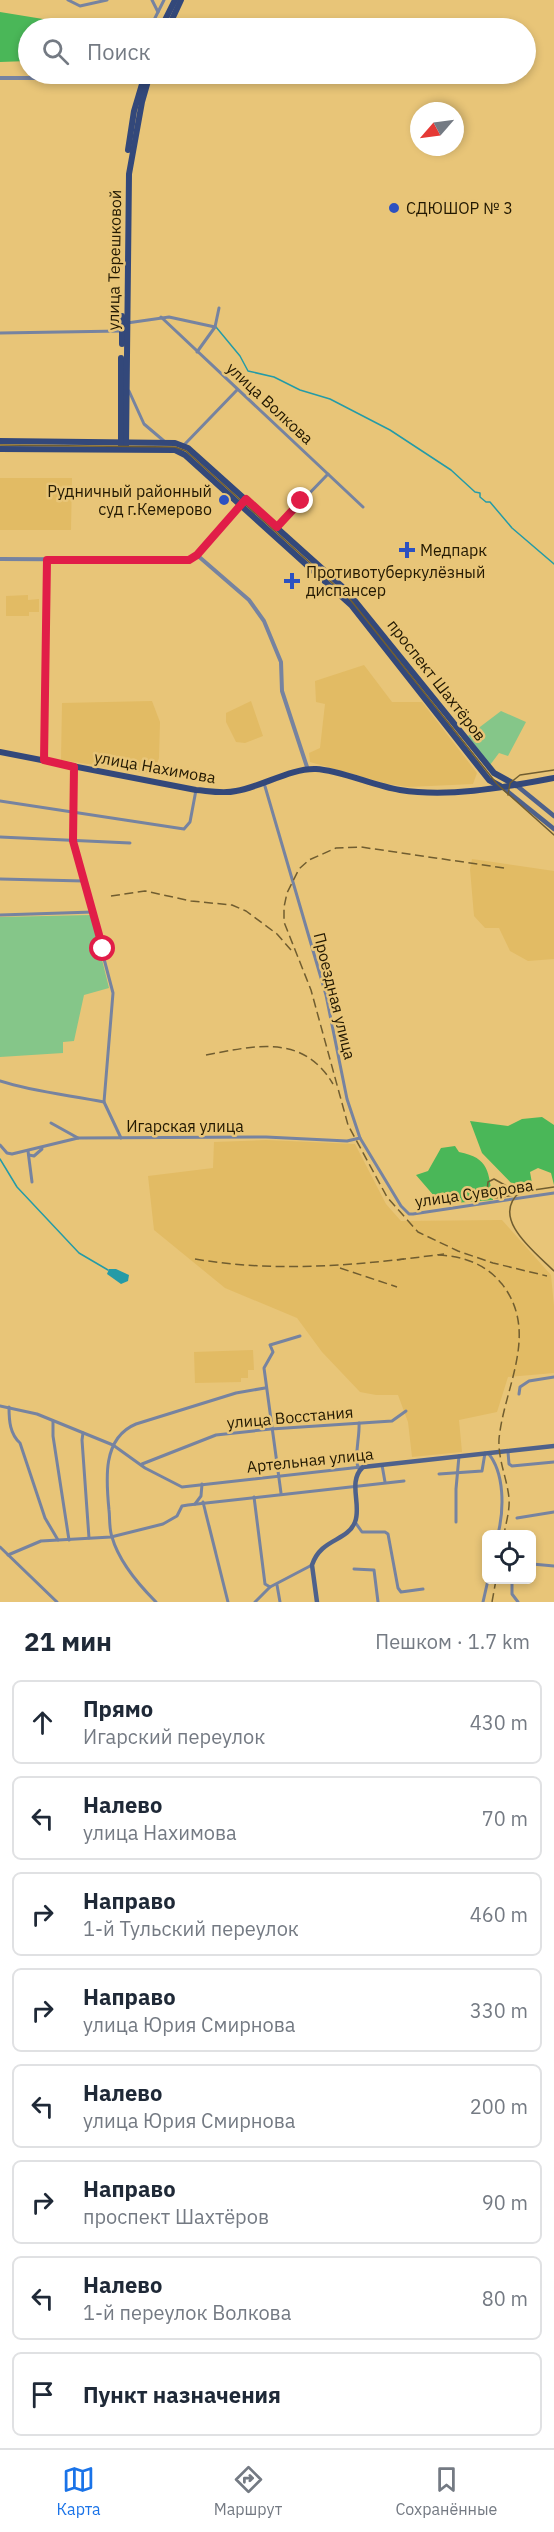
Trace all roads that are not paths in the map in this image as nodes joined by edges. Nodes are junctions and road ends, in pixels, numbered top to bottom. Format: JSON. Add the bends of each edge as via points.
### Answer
{"nodes":[{"id":1,"x":68,"y":0,"type":"edge"},
{"id":2,"x":107,"y":0,"type":"edge"},
{"id":3,"x":152,"y":0,"type":"edge"},
{"id":4,"x":164,"y":0,"type":"edge"},
{"id":5,"x":175,"y":0,"type":"edge"},
{"id":6,"x":181,"y":0,"type":"edge"},
{"id":7,"x":158,"y":12,"type":"junction"},
{"id":8,"x":155,"y":18,"type":"edge"},
{"id":9,"x":166,"y":18,"type":"edge"},
{"id":10,"x":173,"y":18,"type":"edge"},
{"id":11,"x":0,"y":78,"type":"edge"},
{"id":12,"x":18,"y":78,"type":"edge"},
{"id":13,"x":145,"y":84,"type":"edge"},
{"id":14,"x":219,"y":308,"type":"dead end"},
{"id":15,"x":161,"y":317,"type":"junction"},
{"id":16,"x":124,"y":323,"type":"junction"},
{"id":17,"x":215,"y":327,"type":"junction"},
{"id":18,"x":124,"y":331,"type":"junction"},
{"id":19,"x":0,"y":333,"type":"edge"},
{"id":20,"x":197,"y":352,"type":"junction"},
{"id":21,"x":126,"y":380,"type":"junction"},
{"id":22,"x":237,"y":390,"type":"junction"},
{"id":23,"x":0,"y":441,"type":"edge"},
{"id":24,"x":169,"y":443,"type":"junction"},
{"id":25,"x":183,"y":445,"type":"junction"},
{"id":26,"x":124,"y":446,"type":"junction"},
{"id":27,"x":0,"y":449,"type":"edge"},
{"id":28,"x":328,"y":474,"type":"junction"},
{"id":29,"x":246,"y":499,"type":"junction"},
{"id":30,"x":242,"y":505,"type":"junction"},
{"id":31,"x":363,"y":507,"type":"dead end"},
{"id":32,"x":277,"y":527,"type":"junction"},
{"id":33,"x":197,"y":555,"type":"junction"},
{"id":34,"x":0,"y":559,"type":"edge"},
{"id":35,"x":47,"y":560,"type":"junction"},
{"id":36,"x":0,"y":752,"type":"edge"},
{"id":37,"x":44,"y":760,"type":"junction"},
{"id":38,"x":74,"y":767,"type":"junction"},
{"id":39,"x":308,"y":770,"type":"junction"},
{"id":40,"x":494,"y":773,"type":"junction"},
{"id":41,"x":554,"y":777,"type":"edge"},
{"id":42,"x":264,"y":783,"type":"junction"},
{"id":43,"x":514,"y":784,"type":"junction"},
{"id":44,"x":500,"y":786,"type":"junction"},
{"id":45,"x":195,"y":790,"type":"junction"},
{"id":46,"x":0,"y":801,"type":"edge"},
{"id":47,"x":71,"y":813,"type":"junction"},
{"id":48,"x":554,"y":816,"type":"edge"},
{"id":49,"x":554,"y":830,"type":"edge"},
{"id":50,"x":0,"y":837,"type":"edge"},
{"id":51,"x":73,"y":841,"type":"junction"},
{"id":52,"x":130,"y":843,"type":"dead end"},
{"id":53,"x":0,"y":879,"type":"edge"},
{"id":54,"x":84,"y":881,"type":"junction"},
{"id":55,"x":93,"y":912,"type":"junction"},
{"id":56,"x":0,"y":915,"type":"edge"},
{"id":57,"x":0,"y":1081,"type":"edge"},
{"id":58,"x":104,"y":1102,"type":"junction"},
{"id":59,"x":51,"y":1124,"type":"dead end"},
{"id":60,"x":78,"y":1138,"type":"junction"},
{"id":61,"x":121,"y":1138,"type":"junction"},
{"id":62,"x":360,"y":1138,"type":"junction"},
{"id":63,"x":0,"y":1145,"type":"edge"},
{"id":64,"x":44,"y":1148,"type":"junction"},
{"id":65,"x":28,"y":1153,"type":"junction"},
{"id":66,"x":32,"y":1182,"type":"dead end"},
{"id":67,"x":554,"y":1193,"type":"edge"},
{"id":68,"x":401,"y":1206,"type":"joint"},
{"id":69,"x":300,"y":1336,"type":"dead end"},
{"id":70,"x":554,"y":1377,"type":"edge"},
{"id":71,"x":266,"y":1388,"type":"junction"},
{"id":72,"x":519,"y":1394,"type":"dead end"},
{"id":73,"x":0,"y":1406,"type":"edge"},
{"id":74,"x":9,"y":1407,"type":"junction"},
{"id":75,"x":406,"y":1411,"type":"dead end"},
{"id":76,"x":53,"y":1421,"type":"junction"},
{"id":77,"x":359,"y":1423,"type":"junction"},
{"id":78,"x":272,"y":1429,"type":"junction"},
{"id":79,"x":83,"y":1433,"type":"junction"},
{"id":80,"x":113,"y":1445,"type":"junction"},
{"id":81,"x":554,"y":1446,"type":"edge"},
{"id":82,"x":508,"y":1452,"type":"junction"},
{"id":83,"x":487,"y":1453,"type":"junction"},
{"id":84,"x":459,"y":1456,"type":"junction"},
{"id":85,"x":554,"y":1462,"type":"edge"},
{"id":86,"x":142,"y":1465,"type":"junction"},
{"id":87,"x":382,"y":1465,"type":"junction"},
{"id":88,"x":361,"y":1467,"type":"junction"},
{"id":89,"x":458,"y":1473,"type":"junction"},
{"id":90,"x":439,"y":1474,"type":"dead end"},
{"id":91,"x":279,"y":1476,"type":"junction"},
{"id":92,"x":405,"y":1481,"type":"dead end"},
{"id":93,"x":385,"y":1482,"type":"junction"},
{"id":94,"x":202,"y":1484,"type":"junction"},
{"id":95,"x":356,"y":1486,"type":"junction"},
{"id":96,"x":280,"y":1493,"type":"junction"},
{"id":97,"x":254,"y":1497,"type":"junction"},
{"id":98,"x":203,"y":1502,"type":"junction"},
{"id":99,"x":195,"y":1504,"type":"junction"},
{"id":100,"x":554,"y":1512,"type":"edge"},
{"id":101,"x":517,"y":1518,"type":"dead end"},
{"id":102,"x":355,"y":1522,"type":"junction"},
{"id":103,"x":456,"y":1522,"type":"dead end"},
{"id":104,"x":499,"y":1530,"type":"edge"},
{"id":105,"x":111,"y":1537,"type":"junction"},
{"id":106,"x":89,"y":1538,"type":"junction"},
{"id":107,"x":58,"y":1540,"type":"junction"},
{"id":108,"x":69,"y":1540,"type":"junction"},
{"id":109,"x":0,"y":1547,"type":"edge"},
{"id":110,"x":8,"y":1554,"type":"junction"},
{"id":111,"x":536,"y":1564,"type":"edge"},
{"id":112,"x":312,"y":1565,"type":"junction"},
{"id":113,"x":554,"y":1566,"type":"edge"},
{"id":114,"x":354,"y":1569,"type":"dead end"},
{"id":115,"x":487,"y":1584,"type":"edge"},
{"id":116,"x":512,"y":1584,"type":"edge"},
{"id":117,"x":277,"y":1585,"type":"junction"},
{"id":118,"x":270,"y":1587,"type":"junction"},
{"id":119,"x":423,"y":1589,"type":"dead end"},
{"id":120,"x":57,"y":1602,"type":"edge"},
{"id":121,"x":156,"y":1602,"type":"edge"},
{"id":122,"x":228,"y":1602,"type":"edge"},
{"id":123,"x":255,"y":1602,"type":"edge"},
{"id":124,"x":280,"y":1602,"type":"edge"},
{"id":125,"x":317,"y":1602,"type":"edge"},
{"id":126,"x":378,"y":1602,"type":"edge"},
{"id":127,"x":483,"y":1602,"type":"edge"},
{"id":128,"x":518,"y":1602,"type":"edge"}],
"edges":[{"from":1,"to":2,"type":"street","via":[[80,6]]},
{"from":3,"to":7,"type":"street"},
{"from":4,"to":7,"type":"street"},
{"from":5,"to":9,"type":"main road"},
{"from":6,"to":10,"type":"main road"},
{"from":7,"to":8,"type":"street"},
{"from":11,"to":12,"type":"street"},
{"from":13,"to":16,"type":"main road","name":"улица Терешковой","via":[[129,174]]},
{"from":14,"to":17,"type":"street"},
{"from":15,"to":16,"type":"street"},
{"from":15,"to":17,"type":"street"},
{"from":15,"to":20,"type":"street","name":"улица Волкова"},
{"from":16,"to":18,"type":"main road","name":"улица Терешковой"},
{"from":17,"to":20,"type":"street"},
{"from":18,"to":19,"type":"street"},
{"from":18,"to":21,"type":"main road","name":"улица Терешковой"},
{"from":18,"to":26,"type":"main road","name":"улица Терешковой"},
{"from":20,"to":22,"type":"street","name":"улица Волкова"},
{"from":21,"to":24,"type":"street","via":[[144,423],[154,435]]},
{"from":21,"to":26,"type":"main road","name":"улица Терешковой"},
{"from":22,"to":25,"type":"street"},
{"from":22,"to":28,"type":"street","name":"улица Волкова"},
{"from":23,"to":26,"type":"main road","name":"проспект Шахтёров"},
{"from":24,"to":25,"type":"main road","name":"проспект Шахтёров"},
{"from":24,"to":26,"type":"main road","name":"проспект Шахтёров"},
{"from":25,"to":29,"type":"main road","name":"проспект Шахтёров"},
{"from":26,"to":27,"type":"main road","name":"проспект Шахтёров"},
{"from":26,"to":30,"type":"main road","name":"проспект Шахтёров","via":[[179,452]]},
{"from":28,"to":31,"type":"street","name":"улица Волкова"},
{"from":28,"to":32,"type":"street"},
{"from":29,"to":30,"type":"street"},
{"from":29,"to":32,"type":"main road","name":"проспект Шахтёров"},
{"from":30,"to":33,"type":"street"},
{"from":30,"to":44,"type":"main road","name":"проспект Шахтёров","via":[[351,605],[489,780]]},
{"from":32,"to":40,"type":"main road","name":"проспект Шахтёров","via":[[356,600]]},
{"from":33,"to":35,"type":"street","via":[[191,560]]},
{"from":33,"to":39,"type":"street","via":[[249,600],[264,621],[281,662],[282,691]]},
{"from":34,"to":35,"type":"street"},
{"from":35,"to":37,"type":"street"},
{"from":36,"to":37,"type":"main road","name":"улица Нахимова"},
{"from":37,"to":38,"type":"main road","name":"улица Нахимова"},
{"from":38,"to":45,"type":"main road","name":"улица Нахимова"},
{"from":38,"to":47,"type":"street"},
{"from":39,"to":42,"type":"main road","name":"улица Нахимова"},
{"from":39,"to":44,"type":"main road","name":"улица Нахимова","via":[[415,792]]},
{"from":40,"to":43,"type":"main road","name":"проспект Шахтёров"},
{"from":40,"to":44,"type":"main road"},
{"from":41,"to":43,"type":"main road","name":"улица Нахимова"},
{"from":42,"to":45,"type":"main road","name":"улица Нахимова","via":[[231,792]]},
{"from":42,"to":62,"type":"street","name":"Проездная улица","via":[[323,985],[347,1099]]},
{"from":43,"to":44,"type":"main road","name":"улица Нахимова"},
{"from":43,"to":48,"type":"main road"},
{"from":44,"to":49,"type":"main road"},
{"from":45,"to":47,"type":"street","via":[[190,822],[184,829]]},
{"from":46,"to":47,"type":"street"},
{"from":47,"to":51,"type":"street"},
{"from":50,"to":51,"type":"street"},
{"from":51,"to":52,"type":"street"},
{"from":51,"to":54,"type":"street"},
{"from":53,"to":54,"type":"street"},
{"from":54,"to":55,"type":"street"},
{"from":55,"to":56,"type":"street"},
{"from":55,"to":58,"type":"street","via":[[113,993]]},
{"from":57,"to":58,"type":"street","via":[[34,1092]]},
{"from":58,"to":61,"type":"street"},
{"from":59,"to":60,"type":"street"},
{"from":60,"to":61,"type":"street","name":"Игарская улица"},
{"from":60,"to":64,"type":"street","name":"Игарская улица"},
{"from":61,"to":62,"type":"street","name":"Игарская улица"},
{"from":62,"to":68,"type":"street","name":"Проездная улица"},
{"from":63,"to":65,"type":"street","name":"Игарская улица","via":[[7,1153]]},
{"from":64,"to":65,"type":"street","name":"Игарская улица"},
{"from":64,"to":65,"type":"street","via":[[34,1156]]},
{"from":65,"to":66,"type":"street"},
{"from":67,"to":68,"type":"street","name":"улица Суворова","via":[[413,1214]]},
{"from":69,"to":71,"type":"street","via":[[270,1345],[273,1352],[264,1368]]},
{"from":70,"to":72,"type":"street","via":[[525,1382]]},
{"from":71,"to":78,"type":"street"},
{"from":71,"to":80,"type":"street","via":[[236,1393],[136,1424]]},
{"from":73,"to":74,"type":"street","name":"Артельная улица"},
{"from":74,"to":76,"type":"street","name":"Артельная улица"},
{"from":74,"to":107,"type":"street","via":[[14,1438],[20,1443],[45,1518]]},
{"from":75,"to":77,"type":"street","name":"улица Восстания","via":[[392,1421]]},
{"from":76,"to":79,"type":"street","name":"Артельная улица"},
{"from":76,"to":108,"type":"street"},
{"from":77,"to":78,"type":"street","name":"улица Восстания"},
{"from":77,"to":88,"type":"street","via":[[357,1457]]},
{"from":78,"to":86,"type":"street","name":"улица Восстания","via":[[216,1435]]},
{"from":78,"to":91,"type":"street"},
{"from":79,"to":80,"type":"street","name":"Артельная улица"},
{"from":79,"to":106,"type":"street"},
{"from":80,"to":86,"type":"street","name":"Артельная улица"},
{"from":80,"to":105,"type":"street","via":[[106,1485]]},
{"from":81,"to":82,"type":"main road","name":"Артельная улица"},
{"from":82,"to":83,"type":"main road","name":"Артельная улица"},
{"from":82,"to":85,"type":"street","via":[[512,1467]]},
{"from":83,"to":84,"type":"main road","name":"Артельная улица"},
{"from":83,"to":89,"type":"street","via":[[482,1471]]},
{"from":83,"to":104,"type":"street","via":[[498,1468],[502,1509]]},
{"from":84,"to":87,"type":"main road","name":"Артельная улица"},
{"from":84,"to":89,"type":"street"},
{"from":86,"to":94,"type":"street","name":"Артельная улица","via":[[182,1487]]},
{"from":87,"to":88,"type":"main road","name":"Артельная улица"},
{"from":87,"to":93,"type":"street"},
{"from":88,"to":91,"type":"street","name":"Артельная улица"},
{"from":88,"to":95,"type":"main road"},
{"from":89,"to":90,"type":"street"},
{"from":89,"to":103,"type":"street"},
{"from":91,"to":94,"type":"street","name":"Артельная улица"},
{"from":91,"to":96,"type":"street"},
{"from":92,"to":93,"type":"street"},
{"from":93,"to":95,"type":"street"},
{"from":94,"to":99,"type":"street","via":[[201,1496]]},
{"from":95,"to":96,"type":"street"},
{"from":95,"to":102,"type":"main road"},
{"from":96,"to":97,"type":"street"},
{"from":97,"to":98,"type":"street"},
{"from":97,"to":118,"type":"street","via":[[265,1584]]},
{"from":98,"to":99,"type":"street"},
{"from":98,"to":122,"type":"street"},
{"from":99,"to":105,"type":"street","via":[[182,1506],[177,1516],[163,1524]]},
{"from":100,"to":101,"type":"street"},
{"from":102,"to":112,"type":"main road","via":[[346,1533],[321,1548]]},
{"from":102,"to":119,"type":"street","via":[[362,1532],[388,1534],[401,1592]]},
{"from":105,"to":106,"type":"street"},
{"from":105,"to":121,"type":"street","via":[[124,1564]]},
{"from":106,"to":108,"type":"street"},
{"from":107,"to":108,"type":"street"},
{"from":107,"to":110,"type":"street","via":[[41,1541]]},
{"from":109,"to":110,"type":"street"},
{"from":110,"to":120,"type":"street"},
{"from":111,"to":113,"type":"street"},
{"from":112,"to":117,"type":"street"},
{"from":112,"to":125,"type":"main road"},
{"from":114,"to":126,"type":"street","via":[[374,1570]]},
{"from":115,"to":127,"type":"street"},
{"from":116,"to":128,"type":"street","via":[[512,1594]]},
{"from":117,"to":118,"type":"street"},
{"from":117,"to":124,"type":"street"},
{"from":118,"to":123,"type":"street"}]}
